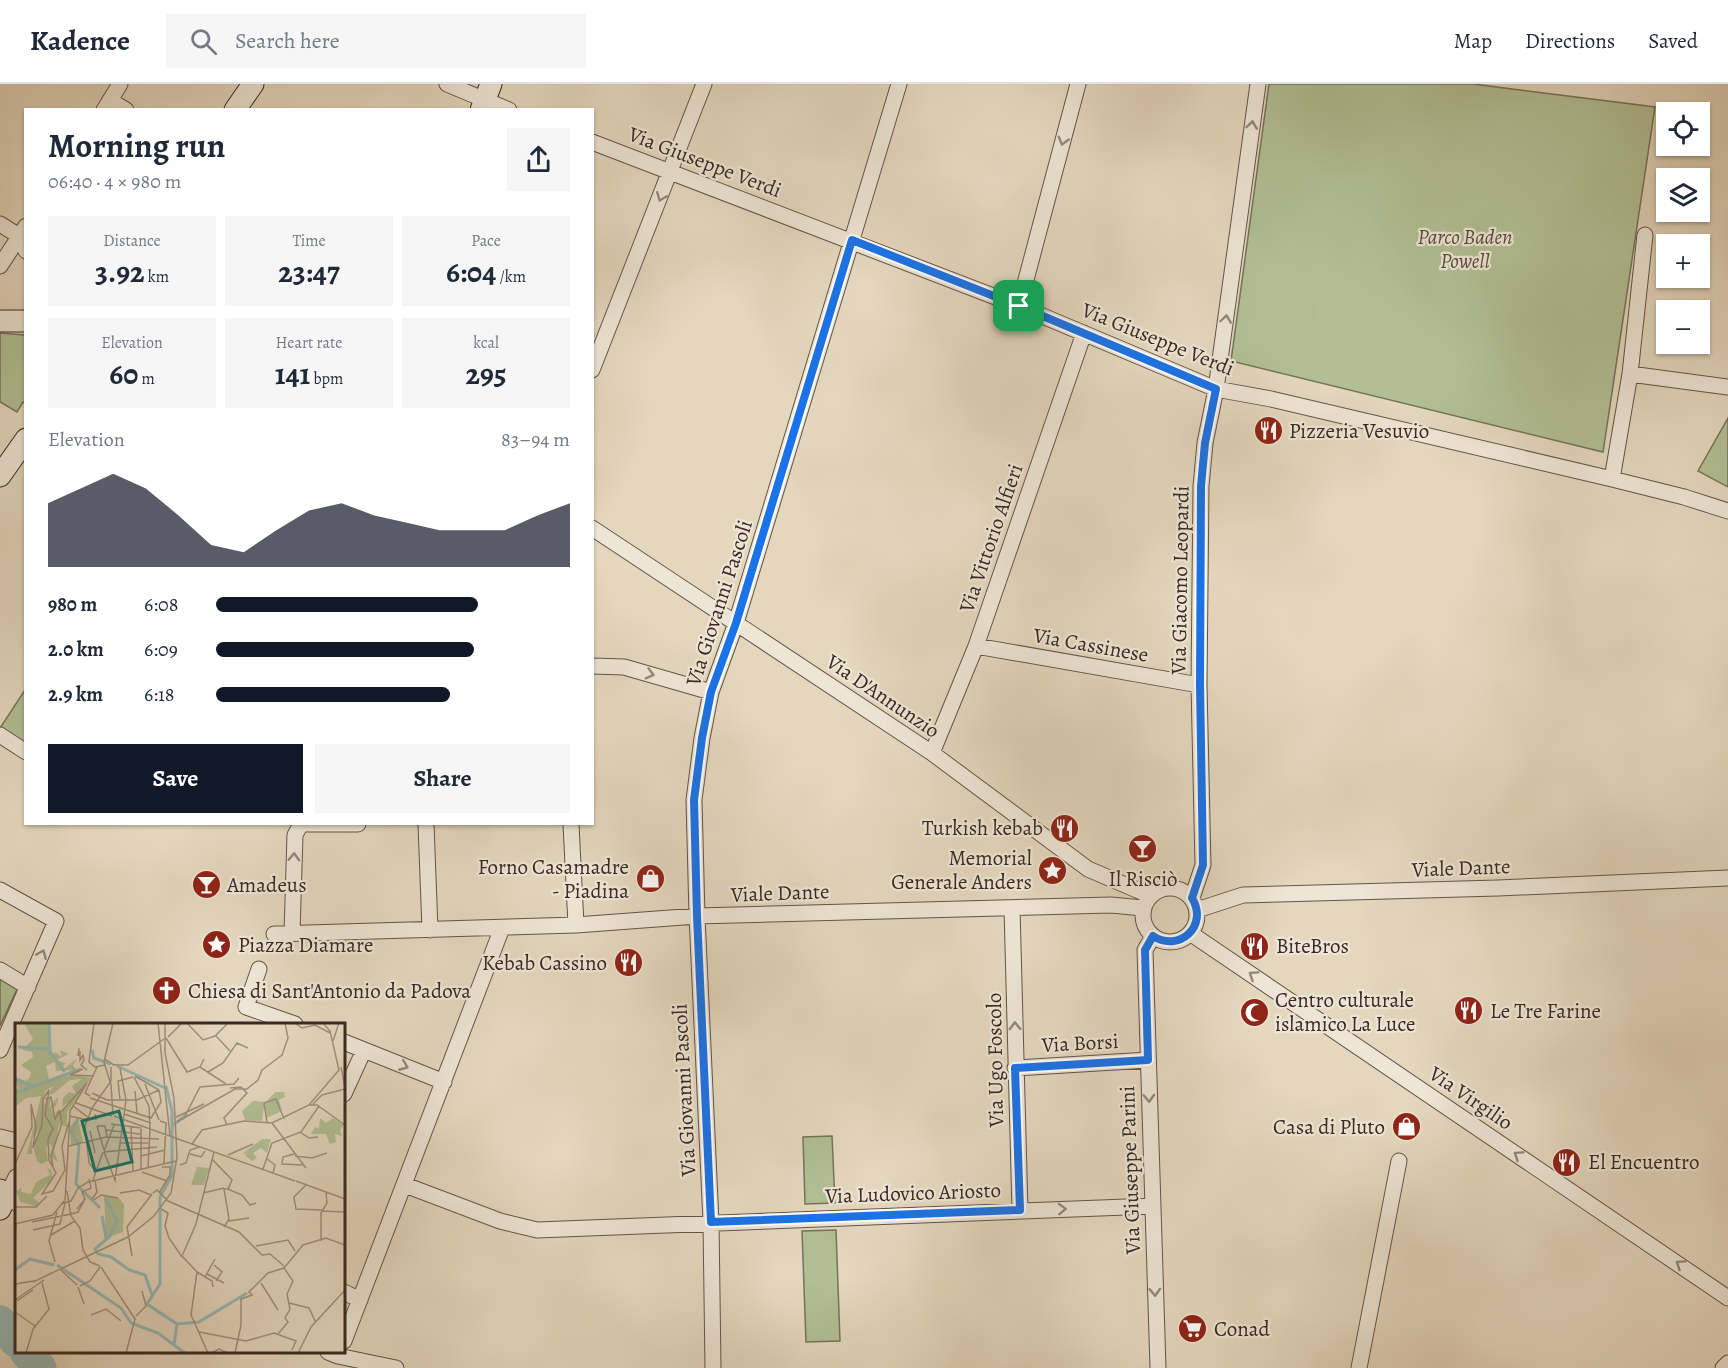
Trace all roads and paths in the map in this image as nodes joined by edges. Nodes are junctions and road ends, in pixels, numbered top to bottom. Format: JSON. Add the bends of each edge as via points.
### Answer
{"nodes":[{"id":1,"x":120,"y":84,"type":"edge"},
{"id":2,"x":253,"y":84,"type":"edge"},
{"id":3,"x":447,"y":84,"type":"edge"},
{"id":4,"x":704,"y":84,"type":"edge"},
{"id":5,"x":899,"y":84,"type":"edge"},
{"id":6,"x":1078,"y":84,"type":"edge"},
{"id":7,"x":1258,"y":84,"type":"edge"},
{"id":8,"x":486,"y":98,"type":"edge"},
{"id":9,"x":107,"y":105,"type":"edge"},
{"id":10,"x":236,"y":108,"type":"edge"},
{"id":11,"x":505,"y":108,"type":"edge"},
{"id":12,"x":594,"y":143,"type":"edge"},
{"id":13,"x":671,"y":171,"type":"junction"},
{"id":14,"x":0,"y":224,"type":"edge"},
{"id":15,"x":22,"y":231,"type":"edge"},
{"id":16,"x":1646,"y":235,"type":"dead end"},
{"id":17,"x":852,"y":240,"type":"junction"},
{"id":18,"x":0,"y":266,"type":"edge"},
{"id":19,"x":1019,"y":306,"type":"junction"},
{"id":20,"x":0,"y":321,"type":"edge"},
{"id":21,"x":24,"y":321,"type":"edge"},
{"id":22,"x":1084,"y":333,"type":"junction"},
{"id":23,"x":594,"y":365,"type":"edge"},
{"id":24,"x":1630,"y":374,"type":"junction"},
{"id":25,"x":1728,"y":387,"type":"edge"},
{"id":26,"x":1216,"y":389,"type":"junction"},
{"id":27,"x":24,"y":442,"type":"edge"},
{"id":28,"x":0,"y":476,"type":"edge"},
{"id":29,"x":1612,"y":479,"type":"junction"},
{"id":30,"x":1728,"y":511,"type":"edge"},
{"id":31,"x":594,"y":529,"type":"edge"},
{"id":32,"x":736,"y":623,"type":"junction"},
{"id":33,"x":976,"y":646,"type":"junction"},
{"id":34,"x":594,"y":666,"type":"edge"},
{"id":35,"x":1200,"y":685,"type":"junction"},
{"id":36,"x":711,"y":692,"type":"junction"},
{"id":37,"x":0,"y":735,"type":"edge"},
{"id":38,"x":24,"y":751,"type":"edge"},
{"id":39,"x":932,"y":753,"type":"junction"},
{"id":40,"x":300,"y":825,"type":"edge"},
{"id":41,"x":426,"y":825,"type":"edge"},
{"id":42,"x":571,"y":825,"type":"edge"},
{"id":43,"x":1728,"y":878,"type":"edge"},
{"id":44,"x":4,"y":892,"type":"edge"},
{"id":45,"x":1147,"y":902,"type":"junction"},
{"id":46,"x":1195,"y":904,"type":"junction"},
{"id":47,"x":1012,"y":908,"type":"junction"},
{"id":48,"x":697,"y":916,"type":"junction"},
{"id":49,"x":576,"y":925,"type":"junction"},
{"id":50,"x":502,"y":927,"type":"junction"},
{"id":51,"x":430,"y":930,"type":"junction"},
{"id":52,"x":274,"y":933,"type":"dead end"},
{"id":53,"x":292,"y":933,"type":"junction"},
{"id":54,"x":1190,"y":933,"type":"junction"},
{"id":55,"x":1153,"y":936,"type":"junction"},
{"id":56,"x":259,"y":969,"type":"dead end"},
{"id":57,"x":0,"y":970,"type":"edge"},
{"id":58,"x":28,"y":987,"type":"junction"},
{"id":59,"x":292,"y":1023,"type":"edge"},
{"id":60,"x":345,"y":1042,"type":"edge"},
{"id":61,"x":0,"y":1050,"type":"edge"},
{"id":62,"x":364,"y":1050,"type":"junction"},
{"id":63,"x":1148,"y":1060,"type":"junction"},
{"id":64,"x":1015,"y":1068,"type":"junction"},
{"id":65,"x":444,"y":1082,"type":"junction"},
{"id":66,"x":345,"y":1092,"type":"edge"},
{"id":67,"x":0,"y":1137,"type":"edge"},
{"id":68,"x":15,"y":1141,"type":"edge"},
{"id":69,"x":1399,"y":1161,"type":"dead end"},
{"id":70,"x":405,"y":1185,"type":"junction"},
{"id":71,"x":1152,"y":1206,"type":"junction"},
{"id":72,"x":1020,"y":1210,"type":"junction"},
{"id":73,"x":711,"y":1222,"type":"junction"},
{"id":74,"x":345,"y":1292,"type":"edge"},
{"id":75,"x":1728,"y":1298,"type":"edge"},
{"id":76,"x":360,"y":1300,"type":"junction"},
{"id":77,"x":345,"y":1334,"type":"edge"},
{"id":78,"x":336,"y":1354,"type":"edge"},
{"id":79,"x":1728,"y":1363,"type":"edge"},
{"id":80,"x":396,"y":1368,"type":"edge"},
{"id":81,"x":713,"y":1368,"type":"edge"},
{"id":82,"x":1158,"y":1368,"type":"edge"},
{"id":83,"x":1359,"y":1368,"type":"edge"},
{"id":84,"x":1723,"y":1368,"type":"edge"}],
"edges":[{"from":1,"to":9,"type":"street"},
{"from":2,"to":10,"type":"main road"},
{"from":3,"to":8,"type":"street"},
{"from":4,"to":13,"type":"street"},
{"from":5,"to":17,"type":"street","name":"Via Giovanni Pascoli"},
{"from":6,"to":19,"type":"street","one_way":true},
{"from":26,"to":7,"type":"street","name":"Via Giacomo Leopardi","one_way":true},
{"from":8,"to":11,"type":"street"},
{"from":12,"to":13,"type":"street","name":"Via Giuseppe Verdi"},
{"from":13,"to":17,"type":"street","name":"Via Giuseppe Verdi"},
{"from":13,"to":23,"type":"street","one_way":true},
{"from":14,"to":15,"type":"street"},
{"from":15,"to":18,"type":"street"},
{"from":16,"to":24,"type":"street"},
{"from":17,"to":19,"type":"street","name":"Via Giuseppe Verdi"},
{"from":17,"to":32,"type":"street","name":"Via Giovanni Pascoli"},
{"from":19,"to":22,"type":"street","name":"Via Giuseppe Verdi"},
{"from":20,"to":21,"type":"main road"},
{"from":22,"to":26,"type":"street","name":"Via Giuseppe Verdi"},
{"from":22,"to":33,"type":"street","name":"Via Vittorio Alfieri"},
{"from":24,"to":25,"type":"street"},
{"from":24,"to":29,"type":"street"},
{"from":26,"to":29,"type":"street","name":"Via Giuseppe Verdi"},
{"from":26,"to":35,"type":"street","name":"Via Giacomo Leopardi","via":[[1201,486]]},
{"from":27,"to":28,"type":"main road"},
{"from":29,"to":30,"type":"street","name":"Via Giuseppe Verdi"},
{"from":31,"to":32,"type":"street","name":"Via D'Annunzio"},
{"from":32,"to":36,"type":"street","name":"Via Giovanni Pascoli"},
{"from":32,"to":39,"type":"street","name":"Via D'Annunzio"},
{"from":33,"to":35,"type":"street","name":"Via Cassinese"},
{"from":33,"to":39,"type":"street","name":"Via Vittorio Alfieri"},
{"from":34,"to":36,"type":"street","one_way":true,"via":[[624,667]]},
{"from":35,"to":46,"type":"street","name":"Via Giacomo Leopardi","via":[[1203,865]]},
{"from":36,"to":48,"type":"street","name":"Via Giovanni Pascoli","via":[[694,800]]},
{"from":37,"to":38,"type":"street"},
{"from":39,"to":45,"type":"street","name":"Via D'Annunzio","via":[[1088,868]]},
{"from":53,"to":40,"type":"street","one_way":true,"via":[[295,835]]},
{"from":41,"to":51,"type":"street"},
{"from":42,"to":49,"type":"street"},
{"from":43,"to":46,"type":"street","name":"Viale Dante","via":[[1243,895]]},
{"from":58,"to":44,"type":"street","one_way":true,"via":[[56,921]]},
{"from":45,"to":46,"type":"street","via":[[1168,887],[1182,890]]},
{"from":45,"to":47,"type":"street","name":"Viale Dante"},
{"from":45,"to":55,"type":"street","via":[[1144,923]]},
{"from":46,"to":54,"type":"street","via":[[1196,922]]},
{"from":47,"to":48,"type":"street","name":"Viale Dante"},
{"from":64,"to":47,"type":"street","name":"Via Ugo Foscolo","one_way":true},
{"from":48,"to":49,"type":"street","name":"Viale Dante"},
{"from":48,"to":73,"type":"street","name":"Via Giovanni Pascoli"},
{"from":49,"to":50,"type":"street","name":"Viale Dante"},
{"from":50,"to":51,"type":"street","name":"Viale Dante"},
{"from":50,"to":65,"type":"street"},
{"from":51,"to":53,"type":"street","name":"Viale Dante"},
{"from":52,"to":53,"type":"street","name":"Viale Dante"},
{"from":54,"to":55,"type":"street","via":[[1172,942]]},
{"from":75,"to":54,"type":"street","name":"Via Virgilio","one_way":true},
{"from":55,"to":63,"type":"street","name":"Via Giuseppe Parini","via":[[1145,950]]},
{"from":56,"to":59,"type":"street","via":[[246,1007]]},
{"from":57,"to":58,"type":"street"},
{"from":58,"to":61,"type":"street"},
{"from":60,"to":62,"type":"street"},
{"from":62,"to":65,"type":"street","one_way":true},
{"from":62,"to":66,"type":"street"},
{"from":63,"to":64,"type":"street","name":"Via Borsi"},
{"from":63,"to":71,"type":"street","name":"Via Giuseppe Parini","one_way":true},
{"from":64,"to":72,"type":"street","name":"Via Ugo Foscolo"},
{"from":65,"to":70,"type":"street"},
{"from":67,"to":68,"type":"street"},
{"from":69,"to":83,"type":"street"},
{"from":70,"to":73,"type":"street","name":"Via Ludovico Ariosto","via":[[500,1221],[537,1230]]},
{"from":70,"to":76,"type":"street"},
{"from":72,"to":71,"type":"street","name":"Via Ludovico Ariosto","one_way":true},
{"from":71,"to":82,"type":"street","name":"Via Giuseppe Parini","one_way":true},
{"from":72,"to":73,"type":"street","name":"Via Ludovico Ariosto"},
{"from":73,"to":81,"type":"street","name":"Via Giovanni Pascoli"},
{"from":74,"to":76,"type":"street"},
{"from":76,"to":77,"type":"street"},
{"from":78,"to":80,"type":"street"},
{"from":79,"to":84,"type":"street"}]}
